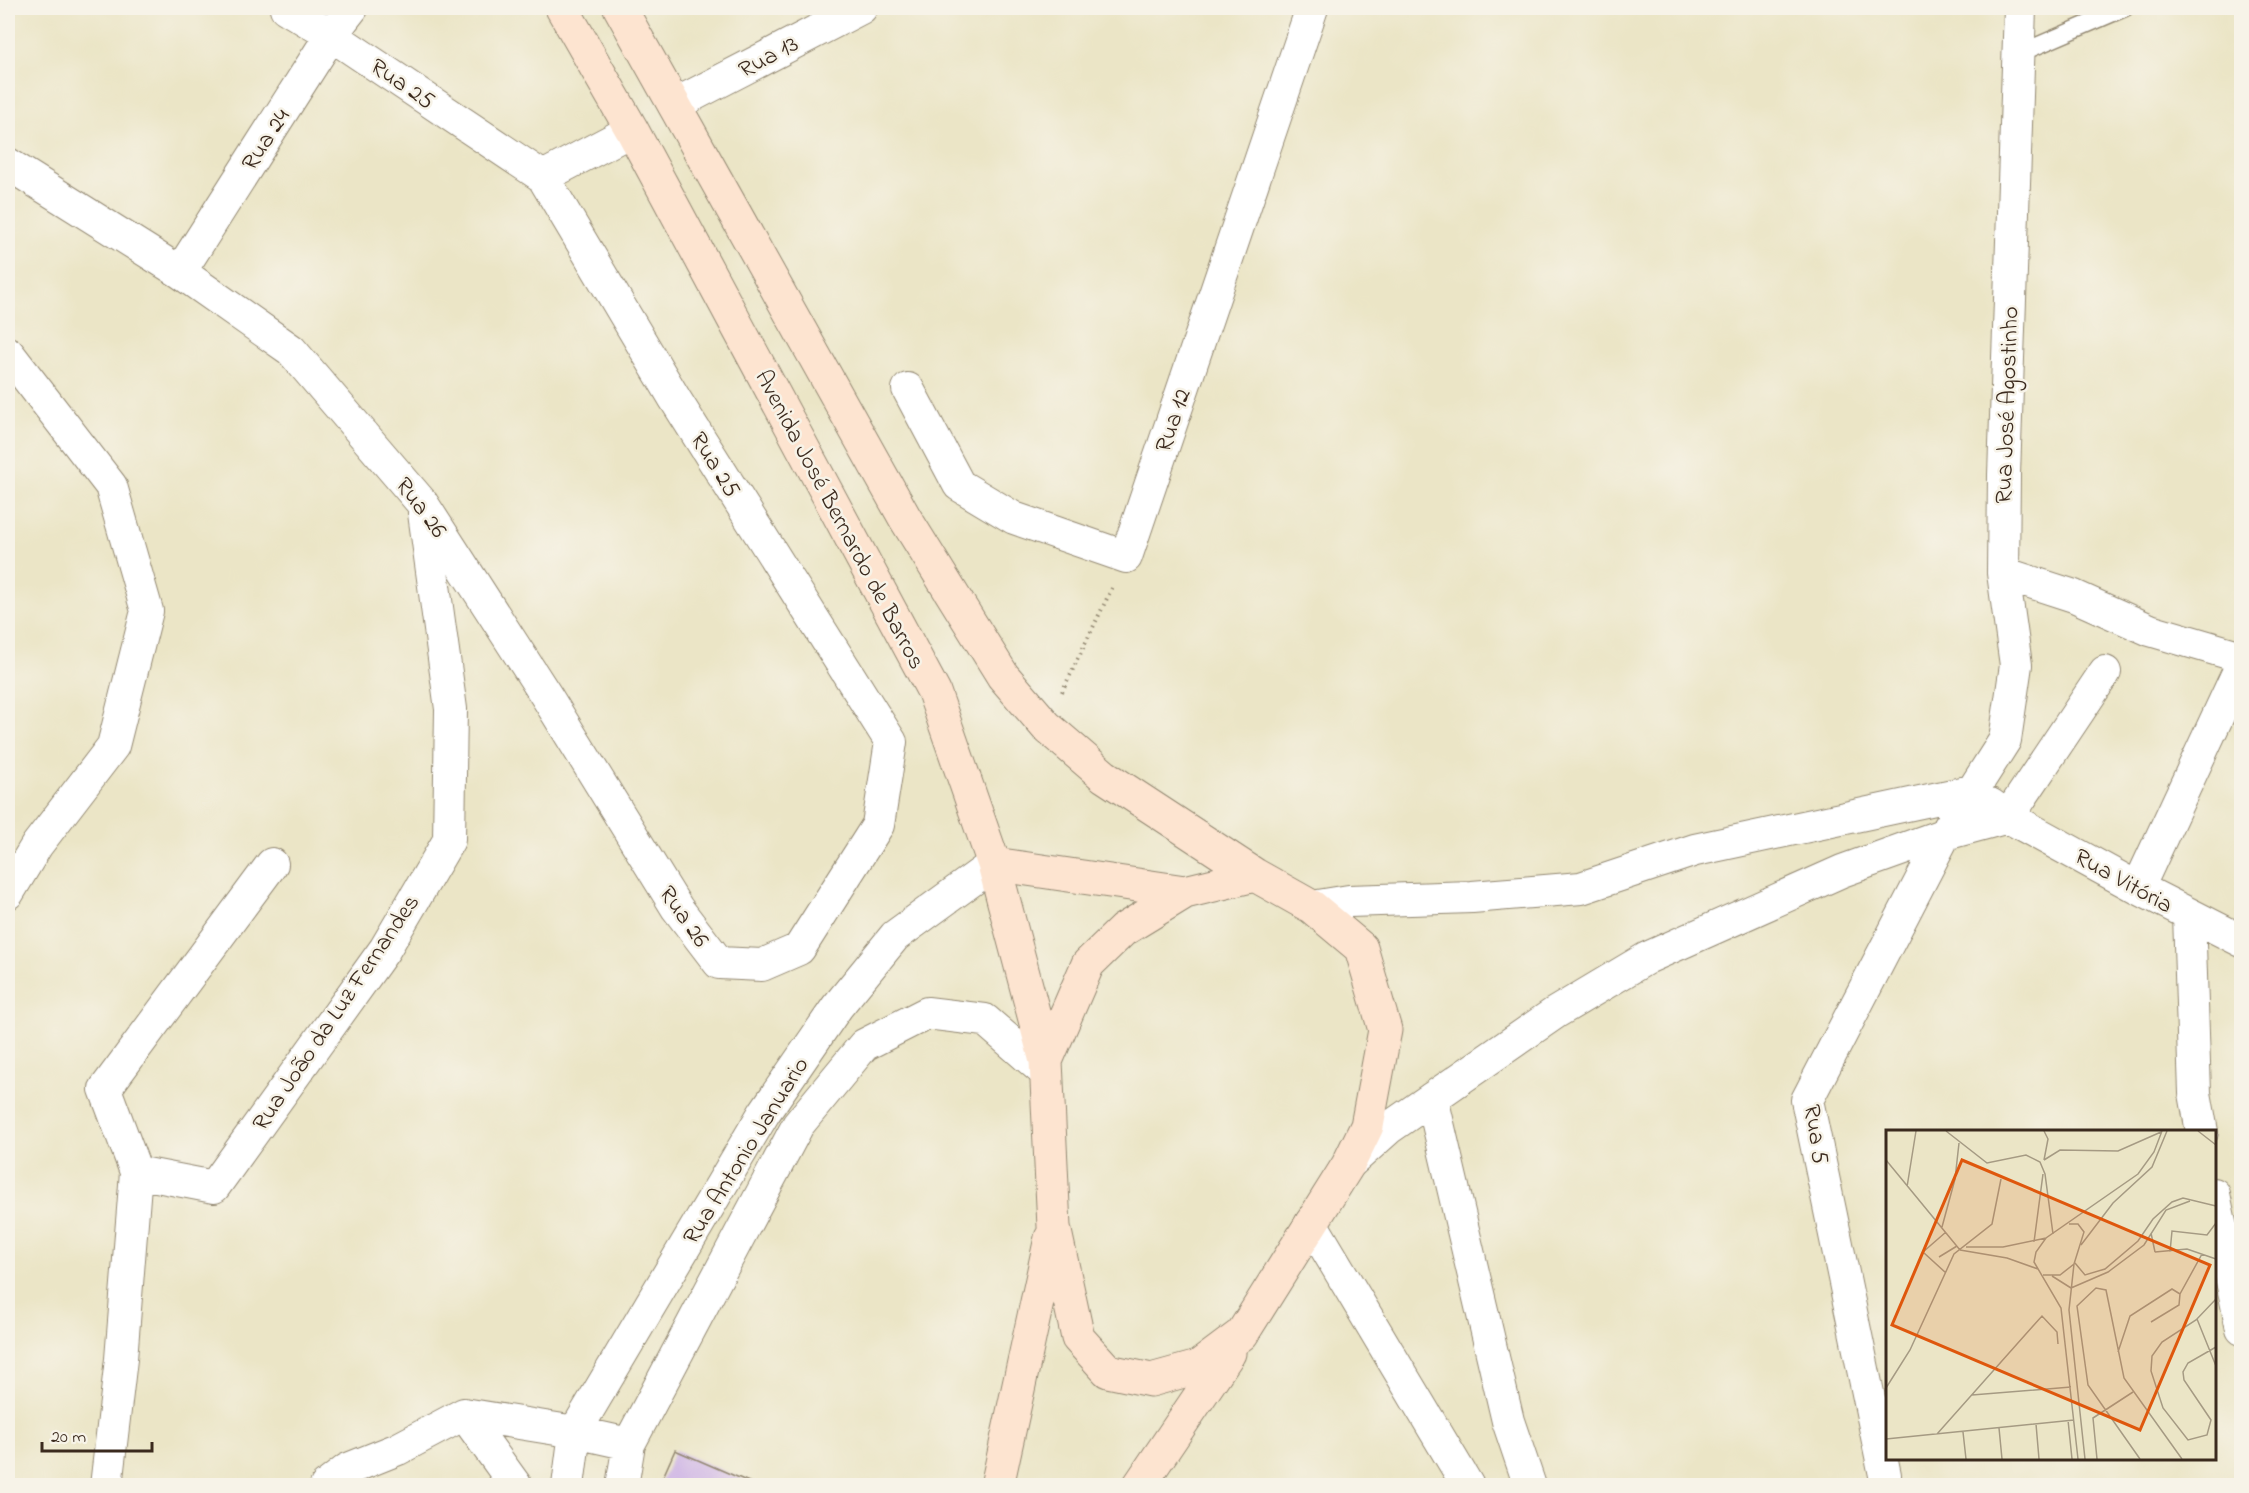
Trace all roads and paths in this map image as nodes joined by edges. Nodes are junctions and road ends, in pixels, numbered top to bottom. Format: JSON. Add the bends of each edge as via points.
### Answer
{"nodes":[{"id":1,"x":286,"y":8,"type":"edge"},
{"id":2,"x":352,"y":8,"type":"edge"},
{"id":3,"x":562,"y":8,"type":"edge"},
{"id":4,"x":620,"y":8,"type":"edge"},
{"id":5,"x":861,"y":8,"type":"edge"},
{"id":6,"x":1312,"y":8,"type":"edge"},
{"id":7,"x":2020,"y":8,"type":"edge"},
{"id":8,"x":2126,"y":8,"type":"edge"},
{"id":9,"x":332,"y":35,"type":"junction"},
{"id":10,"x":2018,"y":54,"type":"junction"},
{"id":11,"x":674,"y":105,"type":"junction"},
{"id":12,"x":632,"y":130,"type":"junction"},
{"id":13,"x":8,"y":164,"type":"edge"},
{"id":14,"x":543,"y":177,"type":"junction"},
{"id":15,"x":180,"y":272,"type":"junction"},
{"id":16,"x":8,"y":353,"type":"edge"},
{"id":17,"x":908,"y":389,"type":"dead end"},
{"id":18,"x":422,"y":503,"type":"junction"},
{"id":19,"x":1126,"y":557,"type":"junction"},
{"id":20,"x":2003,"y":573,"type":"junction"},
{"id":21,"x":2241,"y":657,"type":"edge"},
{"id":22,"x":2241,"y":664,"type":"edge"},
{"id":23,"x":2105,"y":672,"type":"dead end"},
{"id":24,"x":1046,"y":726,"type":"junction"},
{"id":25,"x":1972,"y":791,"type":"junction"},
{"id":26,"x":2008,"y":816,"type":"junction"},
{"id":27,"x":1946,"y":834,"type":"junction"},
{"id":28,"x":272,"y":864,"type":"dead end"},
{"id":29,"x":994,"y":864,"type":"junction"},
{"id":30,"x":1256,"y":875,"type":"junction"},
{"id":31,"x":2138,"y":888,"type":"junction"},
{"id":32,"x":1185,"y":892,"type":"junction"},
{"id":33,"x":8,"y":893,"type":"edge"},
{"id":34,"x":1312,"y":907,"type":"junction"},
{"id":35,"x":2189,"y":915,"type":"junction"},
{"id":36,"x":2241,"y":941,"type":"edge"},
{"id":37,"x":719,"y":963,"type":"joint"},
{"id":38,"x":1046,"y":1067,"type":"junction"},
{"id":39,"x":1432,"y":1098,"type":"junction"},
{"id":40,"x":2202,"y":1130,"type":"edge"},
{"id":41,"x":1348,"y":1165,"type":"junction"},
{"id":42,"x":136,"y":1172,"type":"junction"},
{"id":43,"x":2216,"y":1204,"type":"edge"},
{"id":44,"x":1311,"y":1223,"type":"junction"},
{"id":45,"x":1054,"y":1227,"type":"junction"},
{"id":46,"x":2241,"y":1326,"type":"edge"},
{"id":47,"x":1242,"y":1334,"type":"junction"},
{"id":48,"x":464,"y":1414,"type":"junction"},
{"id":49,"x":575,"y":1432,"type":"junction"},
{"id":50,"x":629,"y":1444,"type":"junction"},
{"id":51,"x":1884,"y":1475,"type":"dead end"},
{"id":52,"x":343,"y":1480,"type":"edge"},
{"id":53,"x":106,"y":1485,"type":"edge"},
{"id":54,"x":516,"y":1485,"type":"edge"},
{"id":55,"x":568,"y":1485,"type":"edge"},
{"id":56,"x":622,"y":1485,"type":"edge"},
{"id":57,"x":997,"y":1485,"type":"edge"},
{"id":58,"x":1139,"y":1485,"type":"edge"},
{"id":59,"x":1468,"y":1485,"type":"edge"},
{"id":60,"x":1530,"y":1485,"type":"edge"}],
"edges":[{"from":1,"to":9,"type":"street","name":"Rua 25"},
{"from":2,"to":9,"type":"street","name":"Rua 24"},
{"from":3,"to":12,"type":"main road","name":"Avenida José Bernardo de Barros"},
{"from":4,"to":11,"type":"main road"},
{"from":5,"to":11,"type":"street","name":"Rua 13"},
{"from":6,"to":19,"type":"street","name":"Rua 12"},
{"from":7,"to":10,"type":"street","name":"Rua José Agostinho"},
{"from":8,"to":10,"type":"lane"},
{"from":9,"to":14,"type":"street","name":"Rua 25"},
{"from":9,"to":15,"type":"street","name":"Rua 24"},
{"from":10,"to":20,"type":"street","name":"Rua José Agostinho"},
{"from":11,"to":24,"type":"main road","via":[[905,518],[1003,676]]},
{"from":12,"to":14,"type":"street"},
{"from":12,"to":29,"type":"main road","name":"Avenida José Bernardo de Barros","via":[[934,692]]},
{"from":13,"to":15,"type":"street","name":"Rua 26"},
{"from":14,"to":37,"type":"street","name":"Rua 25","via":[[675,399],[891,742],[878,825],[799,948],[762,965]]},
{"from":15,"to":18,"type":"street","name":"Rua 26","via":[[291,350]]},
{"from":16,"to":33,"type":"street","via":[[111,486],[147,611],[113,746],[37,844]]},
{"from":17,"to":19,"type":"street","via":[[959,485],[1014,518]]},
{"from":18,"to":37,"type":"street","name":"Rua 26","via":[[677,908]]},
{"from":18,"to":42,"type":"street","name":"Rua João da Luz Fernandes","via":[[451,709],[449,840],[385,949],[214,1187]]},
{"from":19,"to":24,"type":"path"},
{"from":20,"to":21,"type":"street","via":[[2074,596],[2150,630]]},
{"from":20,"to":25,"type":"street","name":"Rua José Agostinho","via":[[2016,665],[2013,687],[2005,740]]},
{"from":22,"to":31,"type":"street"},
{"from":23,"to":26,"type":"street"},
{"from":24,"to":30,"type":"main road","via":[[1104,776]]},
{"from":25,"to":26,"type":"street","name":"Rua Vitória"},
{"from":25,"to":27,"type":"street","name":"Rua 5"},
{"from":25,"to":34,"type":"street","via":[[1695,850],[1581,888],[1349,901]]},
{"from":26,"to":27,"type":"street"},
{"from":26,"to":31,"type":"street","name":"Rua Vitória"},
{"from":27,"to":39,"type":"street","via":[[1842,871],[1647,958],[1555,1013]]},
{"from":27,"to":51,"type":"street","name":"Rua 5","via":[[1807,1100]]},
{"from":28,"to":42,"type":"street","via":[[105,1089]]},
{"from":29,"to":32,"type":"main road"},
{"from":29,"to":38,"type":"main road","name":"Avenida José Bernardo de Barros"},
{"from":29,"to":49,"type":"street","name":"Rua Antonio Januario","via":[[896,936],[837,1007],[764,1113]]},
{"from":30,"to":32,"type":"main road"},
{"from":30,"to":34,"type":"main road"},
{"from":31,"to":35,"type":"street","name":"Rua Vitória"},
{"from":32,"to":38,"type":"main road","via":[[1123,930],[1088,964]]},
{"from":34,"to":41,"type":"main road","via":[[1361,948],[1385,1030],[1367,1126]]},
{"from":35,"to":36,"type":"street","name":"Rua Vitória"},
{"from":35,"to":40,"type":"street","via":[[2195,1093]]},
{"from":38,"to":45,"type":"main road"},
{"from":38,"to":50,"type":"street","name":"Rua Antonio Januario","via":[[986,1020],[927,1013],[864,1045],[798,1125]]},
{"from":39,"to":41,"type":"street","via":[[1389,1128]]},
{"from":39,"to":60,"type":"street","via":[[1508,1421]]},
{"from":41,"to":44,"type":"main road"},
{"from":42,"to":53,"type":"street"},
{"from":43,"to":46,"type":"street"},
{"from":44,"to":47,"type":"main road"},
{"from":44,"to":59,"type":"street"},
{"from":45,"to":47,"type":"main road","via":[[1078,1338],[1108,1371],[1151,1380],[1198,1367]]},
{"from":45,"to":57,"type":"main road"},
{"from":47,"to":58,"type":"main road"},
{"from":48,"to":49,"type":"street"},
{"from":48,"to":52,"type":"street"},
{"from":48,"to":54,"type":"street"},
{"from":49,"to":50,"type":"street"},
{"from":49,"to":55,"type":"street","name":"Rua Antonio Januario"},
{"from":50,"to":56,"type":"street","name":"Rua Antonio Januario"}]}
